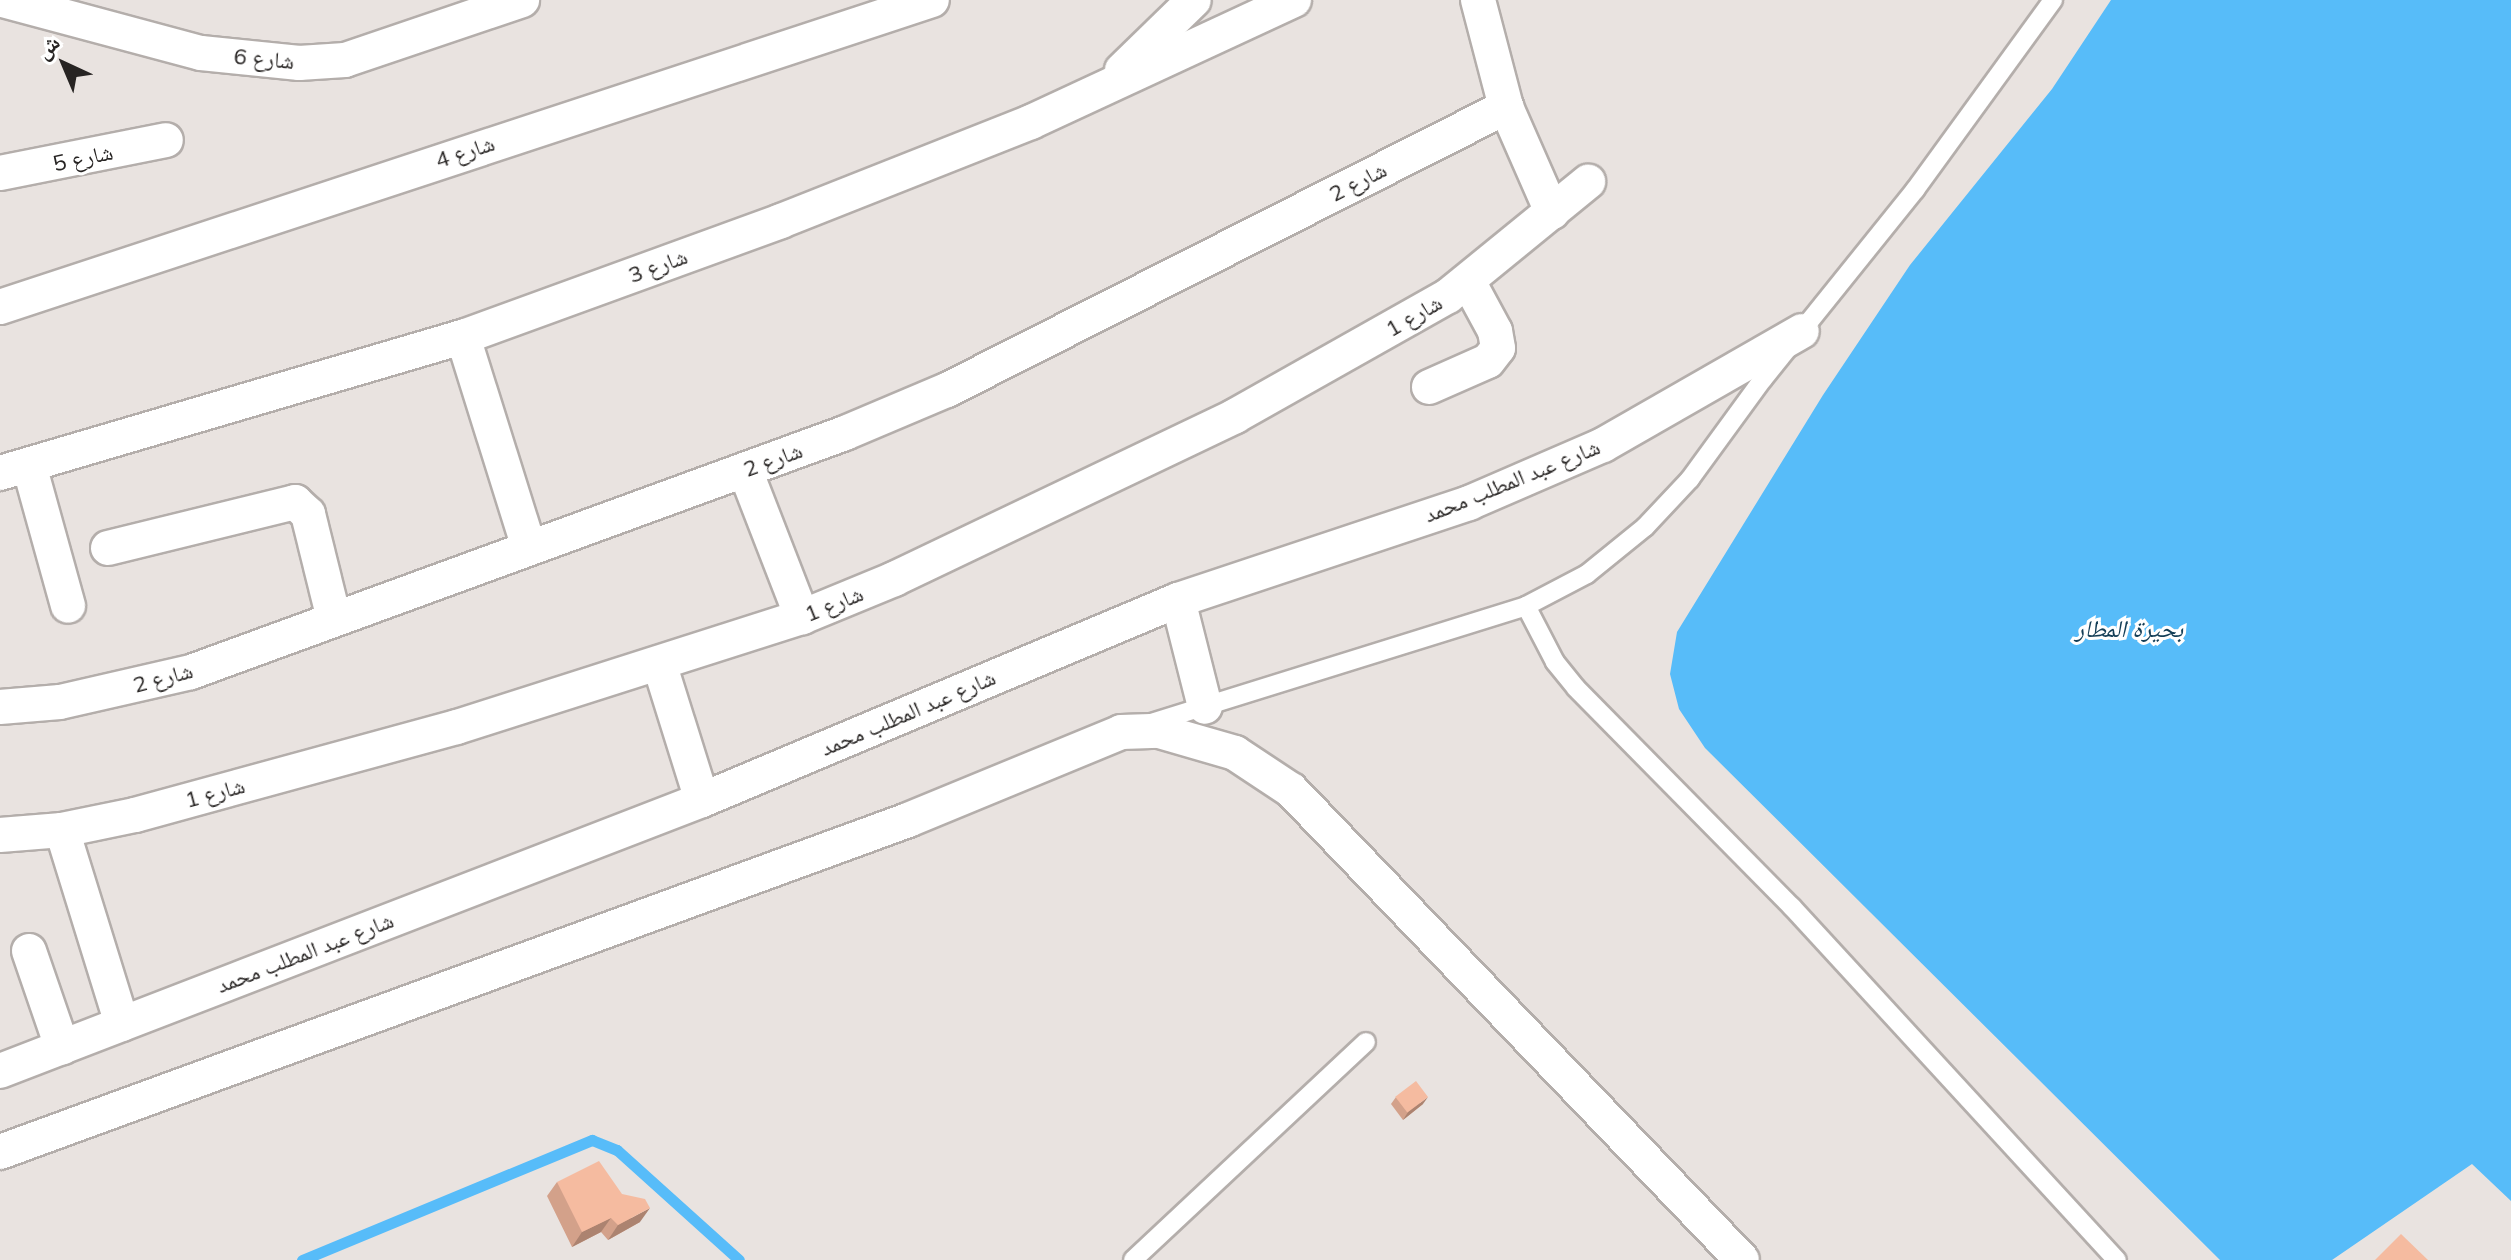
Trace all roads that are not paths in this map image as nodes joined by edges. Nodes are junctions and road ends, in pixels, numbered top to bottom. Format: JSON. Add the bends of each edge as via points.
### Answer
{"nodes":[{"id":1,"x":4,"y":0,"type":"edge"},
{"id":2,"x":522,"y":0,"type":"edge"},
{"id":3,"x":932,"y":0,"type":"edge"},
{"id":4,"x":1194,"y":0,"type":"edge"},
{"id":5,"x":1294,"y":0,"type":"edge"},
{"id":6,"x":1478,"y":0,"type":"edge"},
{"id":7,"x":2053,"y":0,"type":"edge"},
{"id":8,"x":0,"y":14,"type":"edge"},
{"id":9,"x":1105,"y":87,"type":"junction"},
{"id":10,"x":1506,"y":107,"type":"junction"},
{"id":11,"x":166,"y":140,"type":"dead end"},
{"id":12,"x":0,"y":173,"type":"edge"},
{"id":13,"x":1588,"y":182,"type":"dead end"},
{"id":14,"x":1552,"y":212,"type":"junction"},
{"id":15,"x":1468,"y":281,"type":"junction"},
{"id":16,"x":0,"y":307,"type":"edge"},
{"id":17,"x":1802,"y":331,"type":"junction"},
{"id":18,"x":463,"y":337,"type":"junction"},
{"id":19,"x":1429,"y":387,"type":"dead end"},
{"id":20,"x":14,"y":469,"type":"edge"},
{"id":21,"x":745,"y":470,"type":"junction"},
{"id":22,"x":108,"y":548,"type":"dead end"},
{"id":23,"x":529,"y":548,"type":"junction"},
{"id":24,"x":1178,"y":600,"type":"junction"},
{"id":25,"x":68,"y":606,"type":"dead end"},
{"id":26,"x":1526,"y":606,"type":"junction"},
{"id":27,"x":802,"y":617,"type":"junction"},
{"id":28,"x":334,"y":619,"type":"junction"},
{"id":29,"x":660,"y":666,"type":"junction"},
{"id":30,"x":0,"y":707,"type":"edge"},
{"id":31,"x":1205,"y":707,"type":"junction"},
{"id":32,"x":1121,"y":732,"type":"junction"},
{"id":33,"x":702,"y":800,"type":"junction"},
{"id":34,"x":62,"y":830,"type":"junction"},
{"id":35,"x":0,"y":835,"type":"edge"},
{"id":36,"x":29,"y":951,"type":"dead end"},
{"id":37,"x":122,"y":1024,"type":"junction"},
{"id":38,"x":1366,"y":1042,"type":"dead end"},
{"id":39,"x":62,"y":1047,"type":"junction"},
{"id":40,"x":0,"y":1071,"type":"edge"},
{"id":41,"x":0,"y":1152,"type":"edge"},
{"id":42,"x":1133,"y":1260,"type":"edge"},
{"id":43,"x":1742,"y":1260,"type":"edge"},
{"id":44,"x":2117,"y":1260,"type":"edge"}],
"edges":[{"from":1,"to":2,"type":"street","name":"شارع 6","via":[[201,53],[299,63],[345,60]]},
{"from":1,"to":8,"type":"street"},
{"from":3,"to":16,"type":"street","name":"شارع 4"},
{"from":4,"to":9,"type":"street"},
{"from":5,"to":9,"type":"street","name":"شارع 3"},
{"from":6,"to":10,"type":"street"},
{"from":7,"to":17,"type":"lane","via":[[1915,190]]},
{"from":9,"to":18,"type":"street","name":"شارع 3","via":[[781,221]]},
{"from":10,"to":14,"type":"street"},
{"from":10,"to":21,"type":"street","name":"شارع 2","via":[[947,390]]},
{"from":11,"to":12,"type":"street","name":"شارع 5"},
{"from":13,"to":14,"type":"street","name":"شارع 1"},
{"from":14,"to":15,"type":"street","name":"شارع 1"},
{"from":15,"to":19,"type":"street","via":[[1495,331],[1498,348],[1488,361]]},
{"from":15,"to":27,"type":"street","name":"شارع 1","via":[[1183,443]]},
{"from":17,"to":24,"type":"street","name":"شارع عبد المطلب محمد","via":[[1603,445],[1469,503]]},
{"from":17,"to":26,"type":"lane","via":[[1690,479],[1645,527],[1587,574]]},
{"from":18,"to":20,"type":"street","name":"شارع 3"},
{"from":18,"to":23,"type":"street"},
{"from":20,"to":25,"type":"street"},
{"from":21,"to":23,"type":"street","name":"شارع 2"},
{"from":21,"to":27,"type":"street"},
{"from":22,"to":28,"type":"street","via":[[295,502],[308,514]]},
{"from":23,"to":28,"type":"street","name":"شارع 2"},
{"from":24,"to":31,"type":"street"},
{"from":24,"to":33,"type":"street","name":"شارع عبد المطلب محمد"},
{"from":26,"to":31,"type":"lane"},
{"from":26,"to":44,"type":"lane","via":[[1555,662],[1584,697],[1792,907]]},
{"from":27,"to":29,"type":"street","name":"شارع 1"},
{"from":28,"to":30,"type":"street","name":"شارع 2","via":[[191,672],[60,702]]},
{"from":29,"to":33,"type":"street"},
{"from":29,"to":34,"type":"street","name":"شارع 1","via":[[457,727]]},
{"from":31,"to":32,"type":"lane"},
{"from":32,"to":41,"type":"street","via":[[908,820]]},
{"from":32,"to":43,"type":"street","via":[[1159,731],[1194,738],[1235,753],[1291,790]]},
{"from":33,"to":37,"type":"street","name":"شارع عبد المطلب محمد"},
{"from":34,"to":35,"type":"street","name":"شارع 1"},
{"from":34,"to":37,"type":"street"},
{"from":36,"to":39,"type":"street"},
{"from":37,"to":39,"type":"street","name":"شارع عبد المطلب محمد"},
{"from":38,"to":42,"type":"lane"},
{"from":39,"to":40,"type":"street","name":"شارع عبد المطلب محمد"}]}
